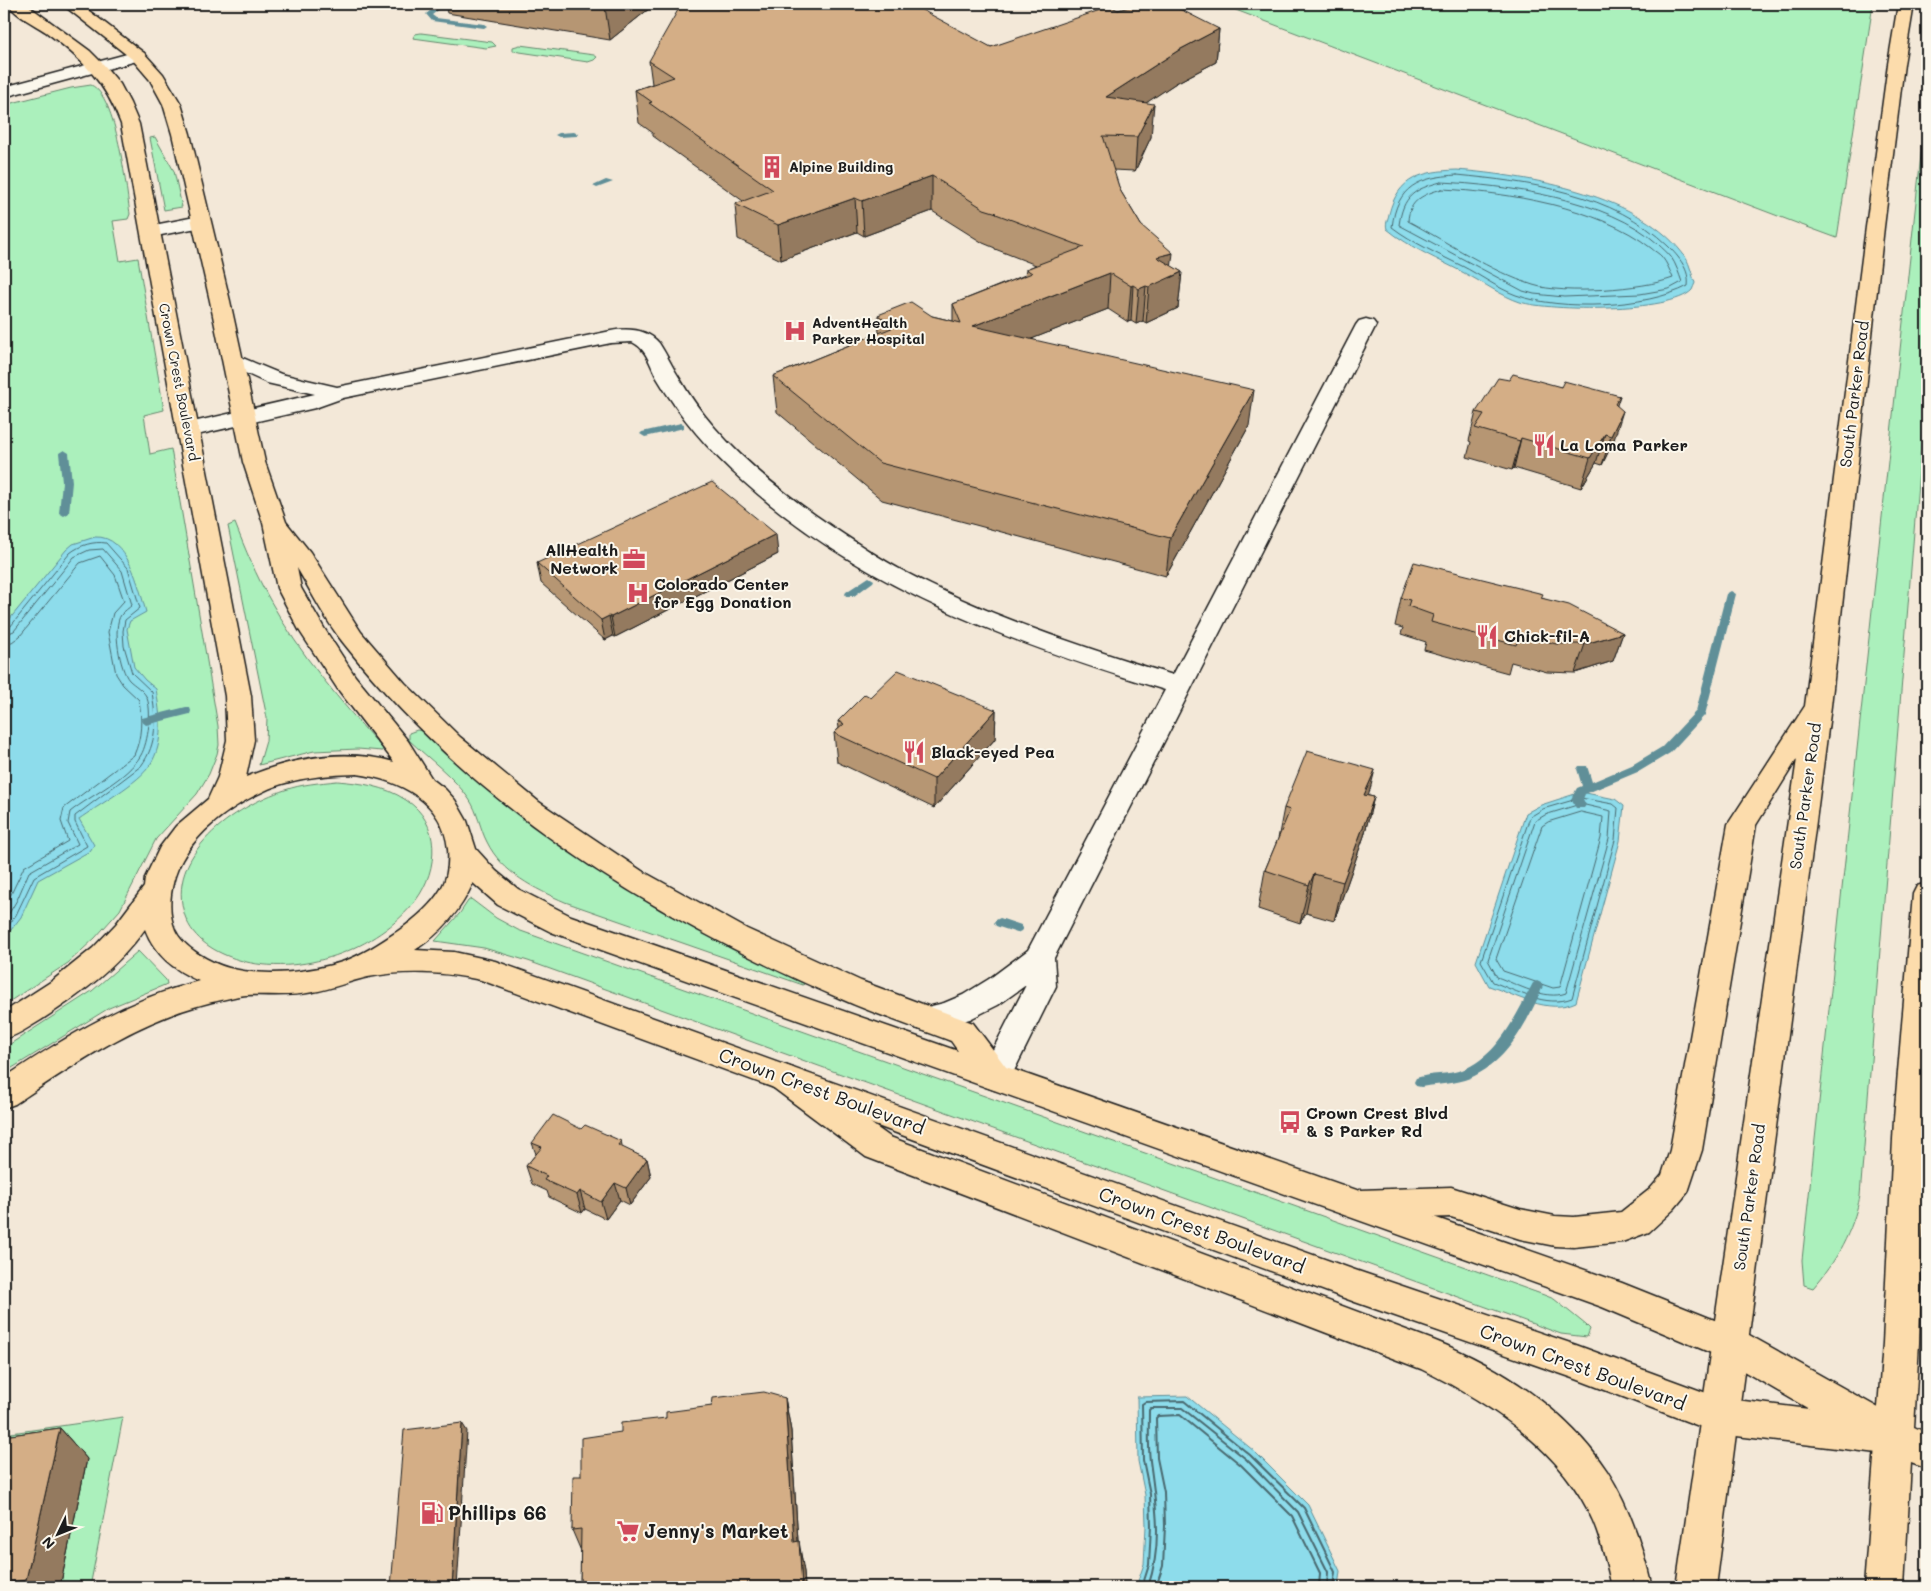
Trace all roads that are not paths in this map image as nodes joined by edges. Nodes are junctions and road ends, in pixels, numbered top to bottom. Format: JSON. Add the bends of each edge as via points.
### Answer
{"nodes":[{"id":1,"x":16,"y":4,"type":"edge"},
{"id":2,"x":70,"y":4,"type":"edge"},
{"id":3,"x":1906,"y":4,"type":"edge"},
{"id":4,"x":138,"y":56,"type":"junction"},
{"id":5,"x":98,"y":67,"type":"junction"},
{"id":6,"x":4,"y":92,"type":"edge"},
{"id":7,"x":200,"y":222,"type":"junction"},
{"id":8,"x":151,"y":231,"type":"junction"},
{"id":9,"x":1366,"y":325,"type":"dead end"},
{"id":10,"x":233,"y":360,"type":"junction"},
{"id":11,"x":337,"y":393,"type":"junction"},
{"id":12,"x":245,"y":418,"type":"junction"},
{"id":13,"x":188,"y":430,"type":"junction"},
{"id":14,"x":275,"y":523,"type":"junction"},
{"id":15,"x":1181,"y":686,"type":"junction"},
{"id":16,"x":1818,"y":706,"type":"junction"},
{"id":17,"x":421,"y":783,"type":"junction"},
{"id":18,"x":218,"y":805,"type":"junction"},
{"id":19,"x":462,"y":851,"type":"junction"},
{"id":20,"x":156,"y":892,"type":"junction"},
{"id":21,"x":1927,"y":894,"type":"edge"},
{"id":22,"x":1040,"y":958,"type":"junction"},
{"id":23,"x":363,"y":966,"type":"junction"},
{"id":24,"x":247,"y":983,"type":"junction"},
{"id":25,"x":926,"y":1019,"type":"junction"},
{"id":26,"x":4,"y":1027,"type":"edge"},
{"id":27,"x":782,"y":1076,"type":"junction"},
{"id":28,"x":995,"y":1077,"type":"junction"},
{"id":29,"x":4,"y":1095,"type":"edge"},
{"id":30,"x":1360,"y":1205,"type":"junction"},
{"id":31,"x":1729,"y":1343,"type":"junction"},
{"id":32,"x":1720,"y":1416,"type":"junction"},
{"id":33,"x":1911,"y":1444,"type":"edge"},
{"id":34,"x":1632,"y":1587,"type":"edge"},
{"id":35,"x":1696,"y":1587,"type":"edge"},
{"id":36,"x":1884,"y":1587,"type":"edge"}],
"edges":[{"from":1,"to":5,"type":"main road","name":"Crown Crest Boulevard"},
{"from":2,"to":4,"type":"main road"},
{"from":3,"to":16,"type":"main road","name":"South Parker Road","via":[[1876,217]]},
{"from":4,"to":5,"type":"street"},
{"from":4,"to":7,"type":"main road","via":[[157,78],[174,110]]},
{"from":5,"to":6,"type":"street"},
{"from":5,"to":8,"type":"main road","name":"Crown Crest Boulevard","via":[[126,112]]},
{"from":7,"to":8,"type":"street"},
{"from":7,"to":10,"type":"main road"},
{"from":8,"to":13,"type":"main road","name":"Crown Crest Boulevard"},
{"from":9,"to":15,"type":"street"},
{"from":10,"to":11,"type":"street","via":[[274,379]]},
{"from":10,"to":12,"type":"main road"},
{"from":11,"to":12,"type":"street","via":[[315,402]]},
{"from":11,"to":15,"type":"street","via":[[611,336],[628,335],[642,339],[650,346],[689,409],[732,459],[775,497],[861,556],[917,588],[1001,626],[1067,651]]},
{"from":12,"to":13,"type":"street"},
{"from":12,"to":14,"type":"main road","via":[[254,462]]},
{"from":13,"to":18,"type":"main road","name":"Crown Crest Boulevard","via":[[237,686],[241,724],[240,753],[231,781]]},
{"from":14,"to":17,"type":"main road","via":[[282,563],[294,600],[346,682],[399,748]]},
{"from":14,"to":25,"type":"main road","via":[[302,557],[335,613],[369,659],[445,739],[528,809],[616,869],[724,930],[850,990]]},
{"from":15,"to":22,"type":"street"},
{"from":16,"to":30,"type":"main road","via":[[1742,824],[1686,1150],[1676,1182],[1662,1199],[1637,1222],[1622,1227],[1574,1232],[1520,1224],[1451,1202]]},
{"from":16,"to":31,"type":"main road","name":"South Parker Road"},
{"from":17,"to":18,"type":"main road","via":[[375,766],[322,766],[269,778]]},
{"from":17,"to":19,"type":"main road","via":[[451,816],[461,839]]},
{"from":18,"to":20,"type":"main road","via":[[181,838],[166,863]]},
{"from":19,"to":23,"type":"main road","via":[[460,880],[444,911],[406,942]]},
{"from":19,"to":28,"type":"main road","via":[[508,897],[561,924]]},
{"from":20,"to":24,"type":"main road","via":[[155,907],[160,931],[176,952],[187,962],[212,974]]},
{"from":20,"to":26,"type":"main road","via":[[121,939],[94,965]]},
{"from":21,"to":33,"type":"main road","via":[[1910,1119],[1901,1343]]},
{"from":22,"to":25,"type":"street","via":[[973,1005]]},
{"from":22,"to":28,"type":"street","via":[[1041,986]]},
{"from":23,"to":24,"type":"main road","via":[[306,981]]},
{"from":23,"to":27,"type":"main road","name":"Crown Crest Boulevard","via":[[438,962],[484,969]]},
{"from":24,"to":29,"type":"main road","via":[[194,994],[144,1012],[85,1043]]},
{"from":25,"to":28,"type":"main road","via":[[962,1032]]},
{"from":27,"to":32,"type":"main road","name":"Crown Crest Boulevard"},
{"from":27,"to":34,"type":"main road","via":[[878,1147],[1433,1357],[1490,1386],[1558,1440],[1594,1484],[1617,1537]]},
{"from":28,"to":30,"type":"main road"},
{"from":30,"to":31,"type":"main road","via":[[1610,1294]]},
{"from":31,"to":32,"type":"main road","name":"South Parker Road"},
{"from":31,"to":33,"type":"main road"},
{"from":32,"to":33,"type":"main road","name":"Crown Crest Boulevard"},
{"from":32,"to":35,"type":"main road","name":"South Parker Road"},
{"from":33,"to":36,"type":"main road"}]}
